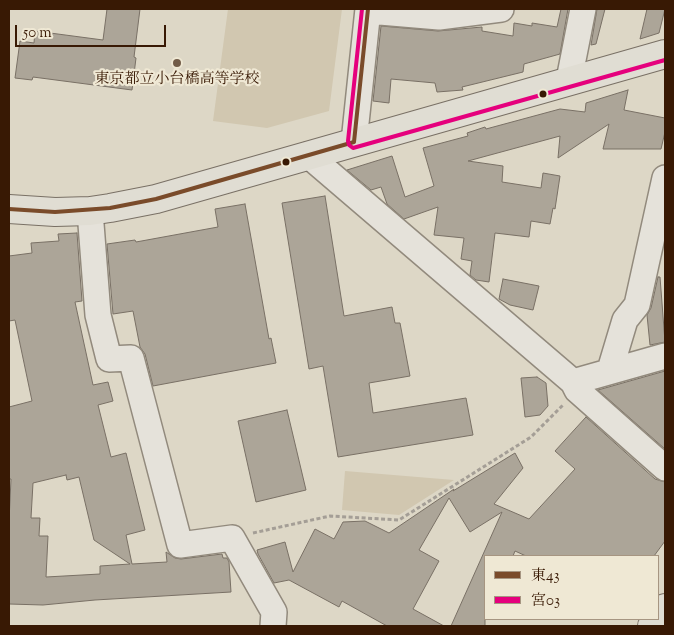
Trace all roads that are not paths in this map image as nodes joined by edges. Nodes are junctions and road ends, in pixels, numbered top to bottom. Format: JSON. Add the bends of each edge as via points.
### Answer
{"nodes":[{"id":1,"x":501,"y":9,"type":"edge"},
{"id":2,"x":583,"y":9,"type":"edge"},
{"id":3,"x":368,"y":10,"type":"edge"},
{"id":4,"x":665,"y":54,"type":"edge"},
{"id":5,"x":569,"y":80,"type":"junction"},
{"id":6,"x":354,"y":142,"type":"junction"},
{"id":7,"x":308,"y":155,"type":"junction"},
{"id":8,"x":665,"y":178,"type":"edge"},
{"id":9,"x":9,"y":209,"type":"edge"},
{"id":10,"x":90,"y":210,"type":"junction"},
{"id":11,"x":665,"y":356,"type":"edge"},
{"id":12,"x":610,"y":370,"type":"junction"},
{"id":13,"x":575,"y":386,"type":"junction"},
{"id":14,"x":665,"y":468,"type":"edge"},
{"id":15,"x":272,"y":626,"type":"edge"}],
"edges":[{"from":1,"to":3,"type":"street","via":[[439,17]]},
{"from":2,"to":5,"type":"street"},
{"from":3,"to":6,"type":"street"},
{"from":4,"to":5,"type":"main road"},
{"from":5,"to":6,"type":"main road"},
{"from":6,"to":7,"type":"main road"},
{"from":7,"to":10,"type":"main road","via":[[156,199]]},
{"from":7,"to":13,"type":"street"},
{"from":8,"to":12,"type":"street","via":[[637,305],[625,320]]},
{"from":9,"to":10,"type":"main road"},
{"from":10,"to":15,"type":"street","via":[[98,314],[109,359],[131,358],[180,545],[232,538],[274,612]]},
{"from":11,"to":12,"type":"street"},
{"from":12,"to":13,"type":"street"},
{"from":13,"to":14,"type":"street"}]}
